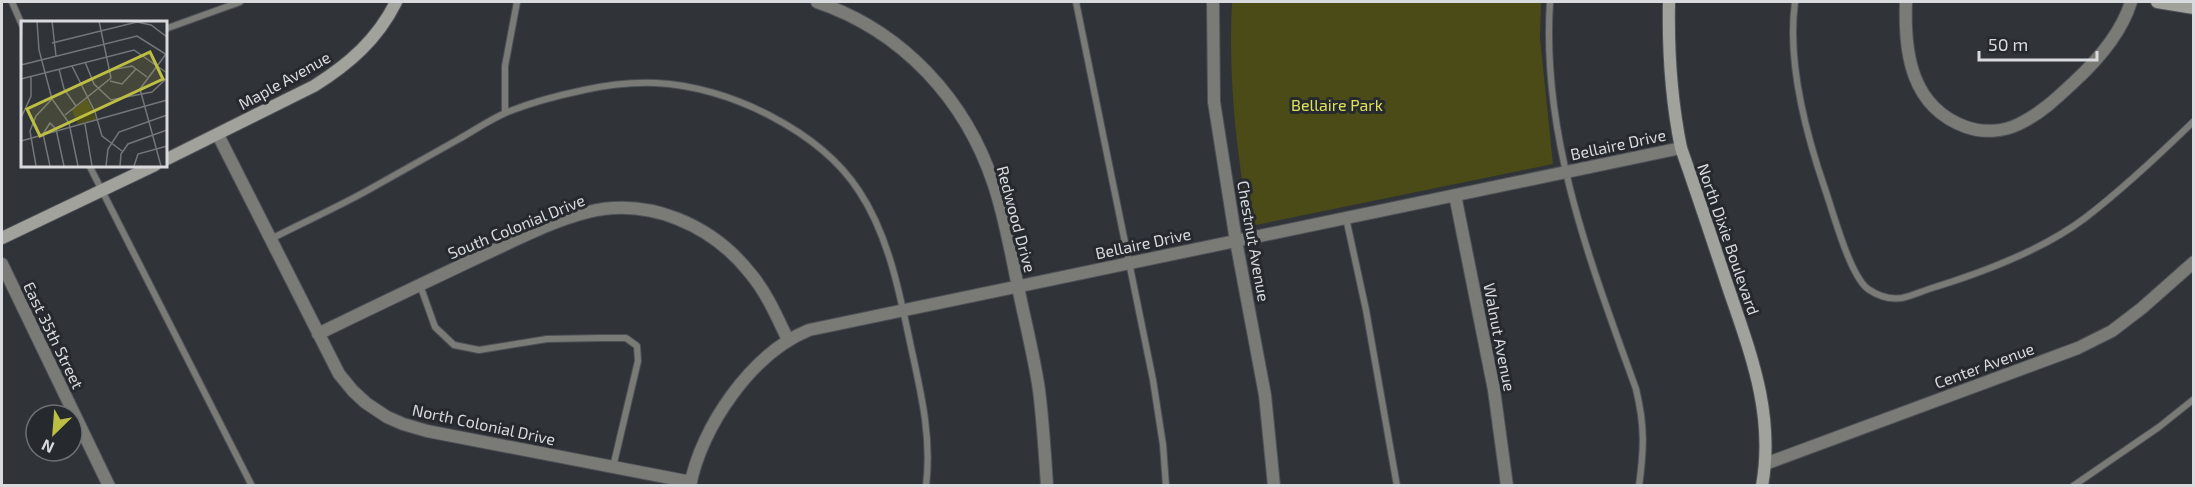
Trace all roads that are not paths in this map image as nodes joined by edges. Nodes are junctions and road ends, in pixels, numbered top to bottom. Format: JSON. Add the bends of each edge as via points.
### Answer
{"nodes":[{"id":1,"x":12,"y":2,"type":"edge"},
{"id":2,"x":240,"y":2,"type":"edge"},
{"id":3,"x":396,"y":2,"type":"edge"},
{"id":4,"x":516,"y":2,"type":"edge"},
{"id":5,"x":817,"y":2,"type":"edge"},
{"id":6,"x":1076,"y":2,"type":"edge"},
{"id":7,"x":1212,"y":2,"type":"edge"},
{"id":8,"x":1550,"y":2,"type":"edge"},
{"id":9,"x":1668,"y":2,"type":"edge"},
{"id":10,"x":1795,"y":2,"type":"edge"},
{"id":11,"x":1906,"y":2,"type":"edge"},
{"id":12,"x":2131,"y":2,"type":"edge"},
{"id":13,"x":2157,"y":2,"type":"edge"},
{"id":14,"x":2193,"y":8,"type":"edge"},
{"id":15,"x":21,"y":23,"type":"edge"},
{"id":16,"x":166,"y":29,"type":"edge"},
{"id":17,"x":505,"y":113,"type":"junction"},
{"id":18,"x":2193,"y":121,"type":"edge"},
{"id":19,"x":218,"y":135,"type":"junction"},
{"id":20,"x":1682,"y":148,"type":"junction"},
{"id":21,"x":166,"y":160,"type":"edge"},
{"id":22,"x":89,"y":166,"type":"edge"},
{"id":23,"x":153,"y":166,"type":"edge"},
{"id":24,"x":1567,"y":172,"type":"junction"},
{"id":25,"x":101,"y":190,"type":"junction"},
{"id":26,"x":1455,"y":195,"type":"junction"},
{"id":27,"x":1346,"y":218,"type":"junction"},
{"id":28,"x":2,"y":238,"type":"edge"},
{"id":29,"x":270,"y":239,"type":"junction"},
{"id":30,"x":1236,"y":241,"type":"junction"},
{"id":31,"x":2193,"y":262,"type":"edge"},
{"id":32,"x":1129,"y":263,"type":"junction"},
{"id":33,"x":2,"y":264,"type":"edge"},
{"id":34,"x":420,"y":284,"type":"junction"},
{"id":35,"x":1018,"y":286,"type":"junction"},
{"id":36,"x":903,"y":310,"type":"junction"},
{"id":37,"x":318,"y":334,"type":"junction"},
{"id":38,"x":788,"y":340,"type":"junction"},
{"id":39,"x":2193,"y":399,"type":"edge"},
{"id":40,"x":1766,"y":464,"type":"junction"},
{"id":41,"x":613,"y":467,"type":"junction"},
{"id":42,"x":690,"y":484,"type":"edge"},
{"id":43,"x":109,"y":486,"type":"edge"},
{"id":44,"x":252,"y":486,"type":"edge"},
{"id":45,"x":926,"y":486,"type":"edge"},
{"id":46,"x":1047,"y":486,"type":"edge"},
{"id":47,"x":1166,"y":486,"type":"edge"},
{"id":48,"x":1274,"y":486,"type":"edge"},
{"id":49,"x":1397,"y":486,"type":"edge"},
{"id":50,"x":1507,"y":486,"type":"edge"},
{"id":51,"x":1639,"y":486,"type":"edge"},
{"id":52,"x":1762,"y":486,"type":"edge"},
{"id":53,"x":2073,"y":486,"type":"edge"}],
"edges":[{"from":1,"to":15,"type":"lane"},
{"from":2,"to":16,"type":"lane"},
{"from":3,"to":19,"type":"street","name":"Maple Avenue","via":[[383,25],[350,62],[314,86]]},
{"from":4,"to":17,"type":"lane","via":[[505,66]]},
{"from":5,"to":35,"type":"street","name":"Redwood Drive","via":[[855,18],[902,49],[929,72],[954,103],[975,138],[995,186]]},
{"from":6,"to":32,"type":"lane"},
{"from":7,"to":30,"type":"street","name":"Chestnut Avenue","via":[[1214,102]]},
{"from":8,"to":24,"type":"lane","via":[[1550,78]]},
{"from":9,"to":20,"type":"street","name":"North Dixie Boulevard","via":[[1668,64]]},
{"from":10,"to":18,"type":"lane","via":[[1799,82],[1817,165],[1851,265],[1865,287],[1882,298],[1902,298],[1944,285],[2046,241],[2084,219]]},
{"from":11,"to":12,"type":"street","via":[[1907,50],[1912,70],[1930,104],[1954,123],[1987,131],[2018,125],[2051,103],[2106,49]]},
{"from":13,"to":14,"type":"street"},
{"from":17,"to":29,"type":"lane"},
{"from":17,"to":36,"type":"lane","via":[[585,90],[632,84],[658,83],[737,100],[803,136],[830,158],[860,192],[885,246]]},
{"from":19,"to":21,"type":"street","name":"Maple Avenue"},
{"from":19,"to":29,"type":"street","name":"North Colonial Drive"},
{"from":20,"to":24,"type":"street","name":"Bellaire Drive"},
{"from":20,"to":40,"type":"street","name":"North Dixie Boulevard","via":[[1750,351],[1765,414]]},
{"from":22,"to":25,"type":"lane"},
{"from":23,"to":25,"type":"street"},
{"from":24,"to":26,"type":"street","name":"Bellaire Drive"},
{"from":24,"to":51,"type":"lane","via":[[1579,226],[1643,416]]},
{"from":25,"to":28,"type":"street"},
{"from":25,"to":44,"type":"lane"},
{"from":26,"to":27,"type":"street","name":"Bellaire Drive"},
{"from":26,"to":50,"type":"street","name":"Walnut Avenue","via":[[1494,390]]},
{"from":27,"to":30,"type":"street","name":"Bellaire Drive"},
{"from":27,"to":49,"type":"lane"},
{"from":29,"to":37,"type":"street","name":"North Colonial Drive"},
{"from":30,"to":32,"type":"street","name":"Bellaire Drive"},
{"from":30,"to":48,"type":"street","name":"Chestnut Avenue","via":[[1265,395]]},
{"from":31,"to":40,"type":"street","name":"Center Avenue","via":[[2127,320],[2078,348]]},
{"from":32,"to":35,"type":"street","name":"Bellaire Drive"},
{"from":32,"to":47,"type":"lane","via":[[1153,380]]},
{"from":33,"to":43,"type":"street","name":"East 35th Street"},
{"from":34,"to":37,"type":"street","name":"South Colonial Drive"},
{"from":34,"to":38,"type":"street","name":"South Colonial Drive","via":[[570,217],[609,208],[652,210],[690,224],[737,257],[768,299]]},
{"from":34,"to":41,"type":"lane","via":[[435,327],[454,345],[479,350],[547,339],[626,338],[637,346],[638,361]]},
{"from":35,"to":36,"type":"street","name":"Bellaire Drive"},
{"from":35,"to":46,"type":"street","name":"Redwood Drive","via":[[1039,390]]},
{"from":36,"to":38,"type":"street","name":"Bellaire Drive","via":[[809,330]]},
{"from":36,"to":45,"type":"lane","via":[[926,421]]},
{"from":37,"to":41,"type":"street","name":"North Colonial Drive","via":[[339,374],[353,391],[387,417],[427,431]]},
{"from":38,"to":42,"type":"street","name":"Bellaire Drive","via":[[726,402],[706,436]]},
{"from":39,"to":53,"type":"lane"},
{"from":40,"to":52,"type":"street","name":"North Dixie Boulevard"},
{"from":41,"to":42,"type":"street","name":"North Colonial Drive"}]}
